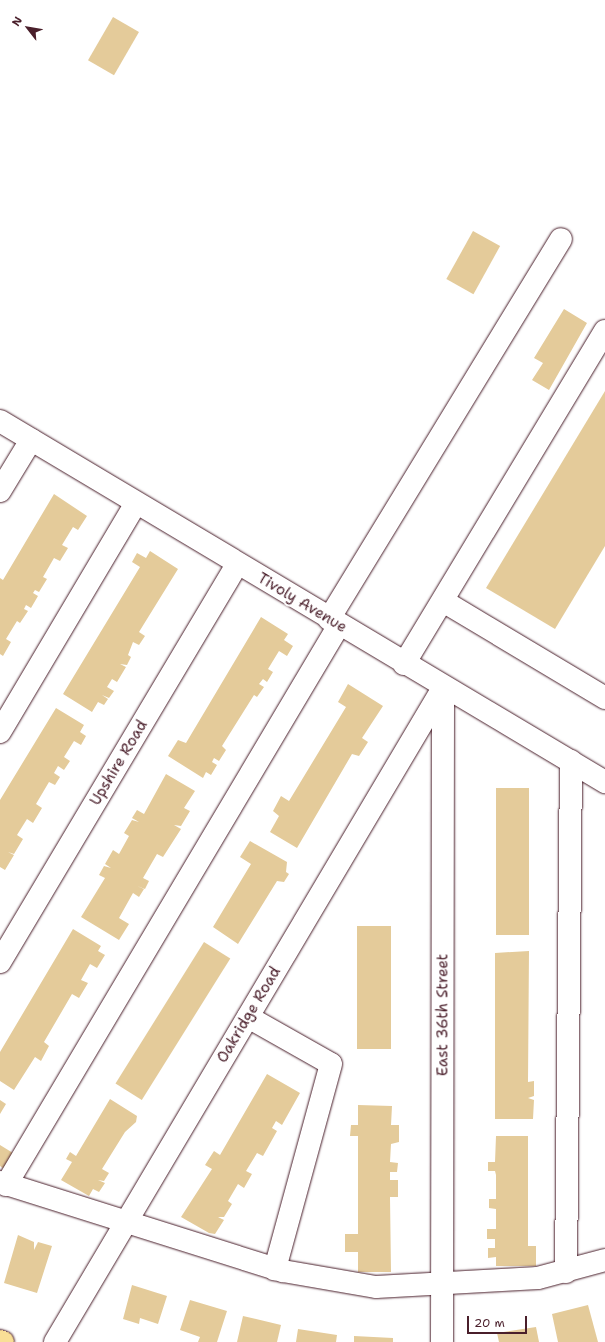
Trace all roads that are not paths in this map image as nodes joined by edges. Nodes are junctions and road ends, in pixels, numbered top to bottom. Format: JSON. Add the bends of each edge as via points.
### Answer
{"nodes":[{"id":1,"x":561,"y":239,"type":"dead end"},
{"id":2,"x":605,"y":330,"type":"edge"},
{"id":3,"x":0,"y":421,"type":"edge"},
{"id":4,"x":31,"y":440,"type":"junction"},
{"id":5,"x":0,"y":491,"type":"edge"},
{"id":6,"x":136,"y":503,"type":"junction"},
{"id":7,"x":237,"y":564,"type":"junction"},
{"id":8,"x":443,"y":601,"type":"junction"},
{"id":9,"x":334,"y":622,"type":"junction"},
{"id":10,"x":404,"y":664,"type":"junction"},
{"id":11,"x":443,"y":688,"type":"junction"},
{"id":12,"x":605,"y":698,"type":"edge"},
{"id":13,"x":0,"y":732,"type":"edge"},
{"id":14,"x":571,"y":762,"type":"junction"},
{"id":15,"x":605,"y":782,"type":"edge"},
{"id":16,"x":0,"y":962,"type":"edge"},
{"id":17,"x":248,"y":1017,"type":"junction"},
{"id":18,"x":3,"y":1184,"type":"edge"},
{"id":19,"x":127,"y":1220,"type":"junction"},
{"id":20,"x":605,"y":1260,"type":"edge"},
{"id":21,"x":275,"y":1269,"type":"junction"},
{"id":22,"x":566,"y":1272,"type":"junction"},
{"id":23,"x":442,"y":1285,"type":"junction"},
{"id":24,"x":0,"y":1341,"type":"edge"},
{"id":25,"x":3,"y":1342,"type":"edge"},
{"id":26,"x":55,"y":1342,"type":"edge"},
{"id":27,"x":442,"y":1342,"type":"edge"}],
"edges":[{"from":1,"to":9,"type":"street"},
{"from":2,"to":8,"type":"street"},
{"from":3,"to":4,"type":"street","name":"Tivoly Avenue"},
{"from":4,"to":5,"type":"street"},
{"from":4,"to":6,"type":"street","name":"Tivoly Avenue"},
{"from":6,"to":7,"type":"street","name":"Tivoly Avenue"},
{"from":6,"to":13,"type":"street"},
{"from":7,"to":9,"type":"street","name":"Tivoly Avenue"},
{"from":7,"to":16,"type":"street","name":"Upshire Road"},
{"from":8,"to":10,"type":"street"},
{"from":8,"to":12,"type":"street"},
{"from":9,"to":10,"type":"street","name":"Tivoly Avenue"},
{"from":9,"to":18,"type":"street"},
{"from":10,"to":11,"type":"street","name":"Tivoly Avenue"},
{"from":11,"to":14,"type":"street","name":"Tivoly Avenue"},
{"from":11,"to":17,"type":"street","name":"Oakridge Road"},
{"from":11,"to":23,"type":"street","name":"East 36th Street"},
{"from":14,"to":15,"type":"street","name":"Tivoly Avenue"},
{"from":14,"to":22,"type":"street"},
{"from":17,"to":19,"type":"street","name":"Oakridge Road"},
{"from":17,"to":21,"type":"street","via":[[331,1064]]},
{"from":18,"to":19,"type":"street"},
{"from":19,"to":21,"type":"street"},
{"from":19,"to":26,"type":"street","name":"Oakridge Road"},
{"from":20,"to":22,"type":"street"},
{"from":21,"to":23,"type":"street","via":[[376,1287]]},
{"from":22,"to":23,"type":"street","via":[[538,1278]]},
{"from":23,"to":27,"type":"street","name":"East 36th Street"},
{"from":24,"to":25,"type":"main road"}]}
